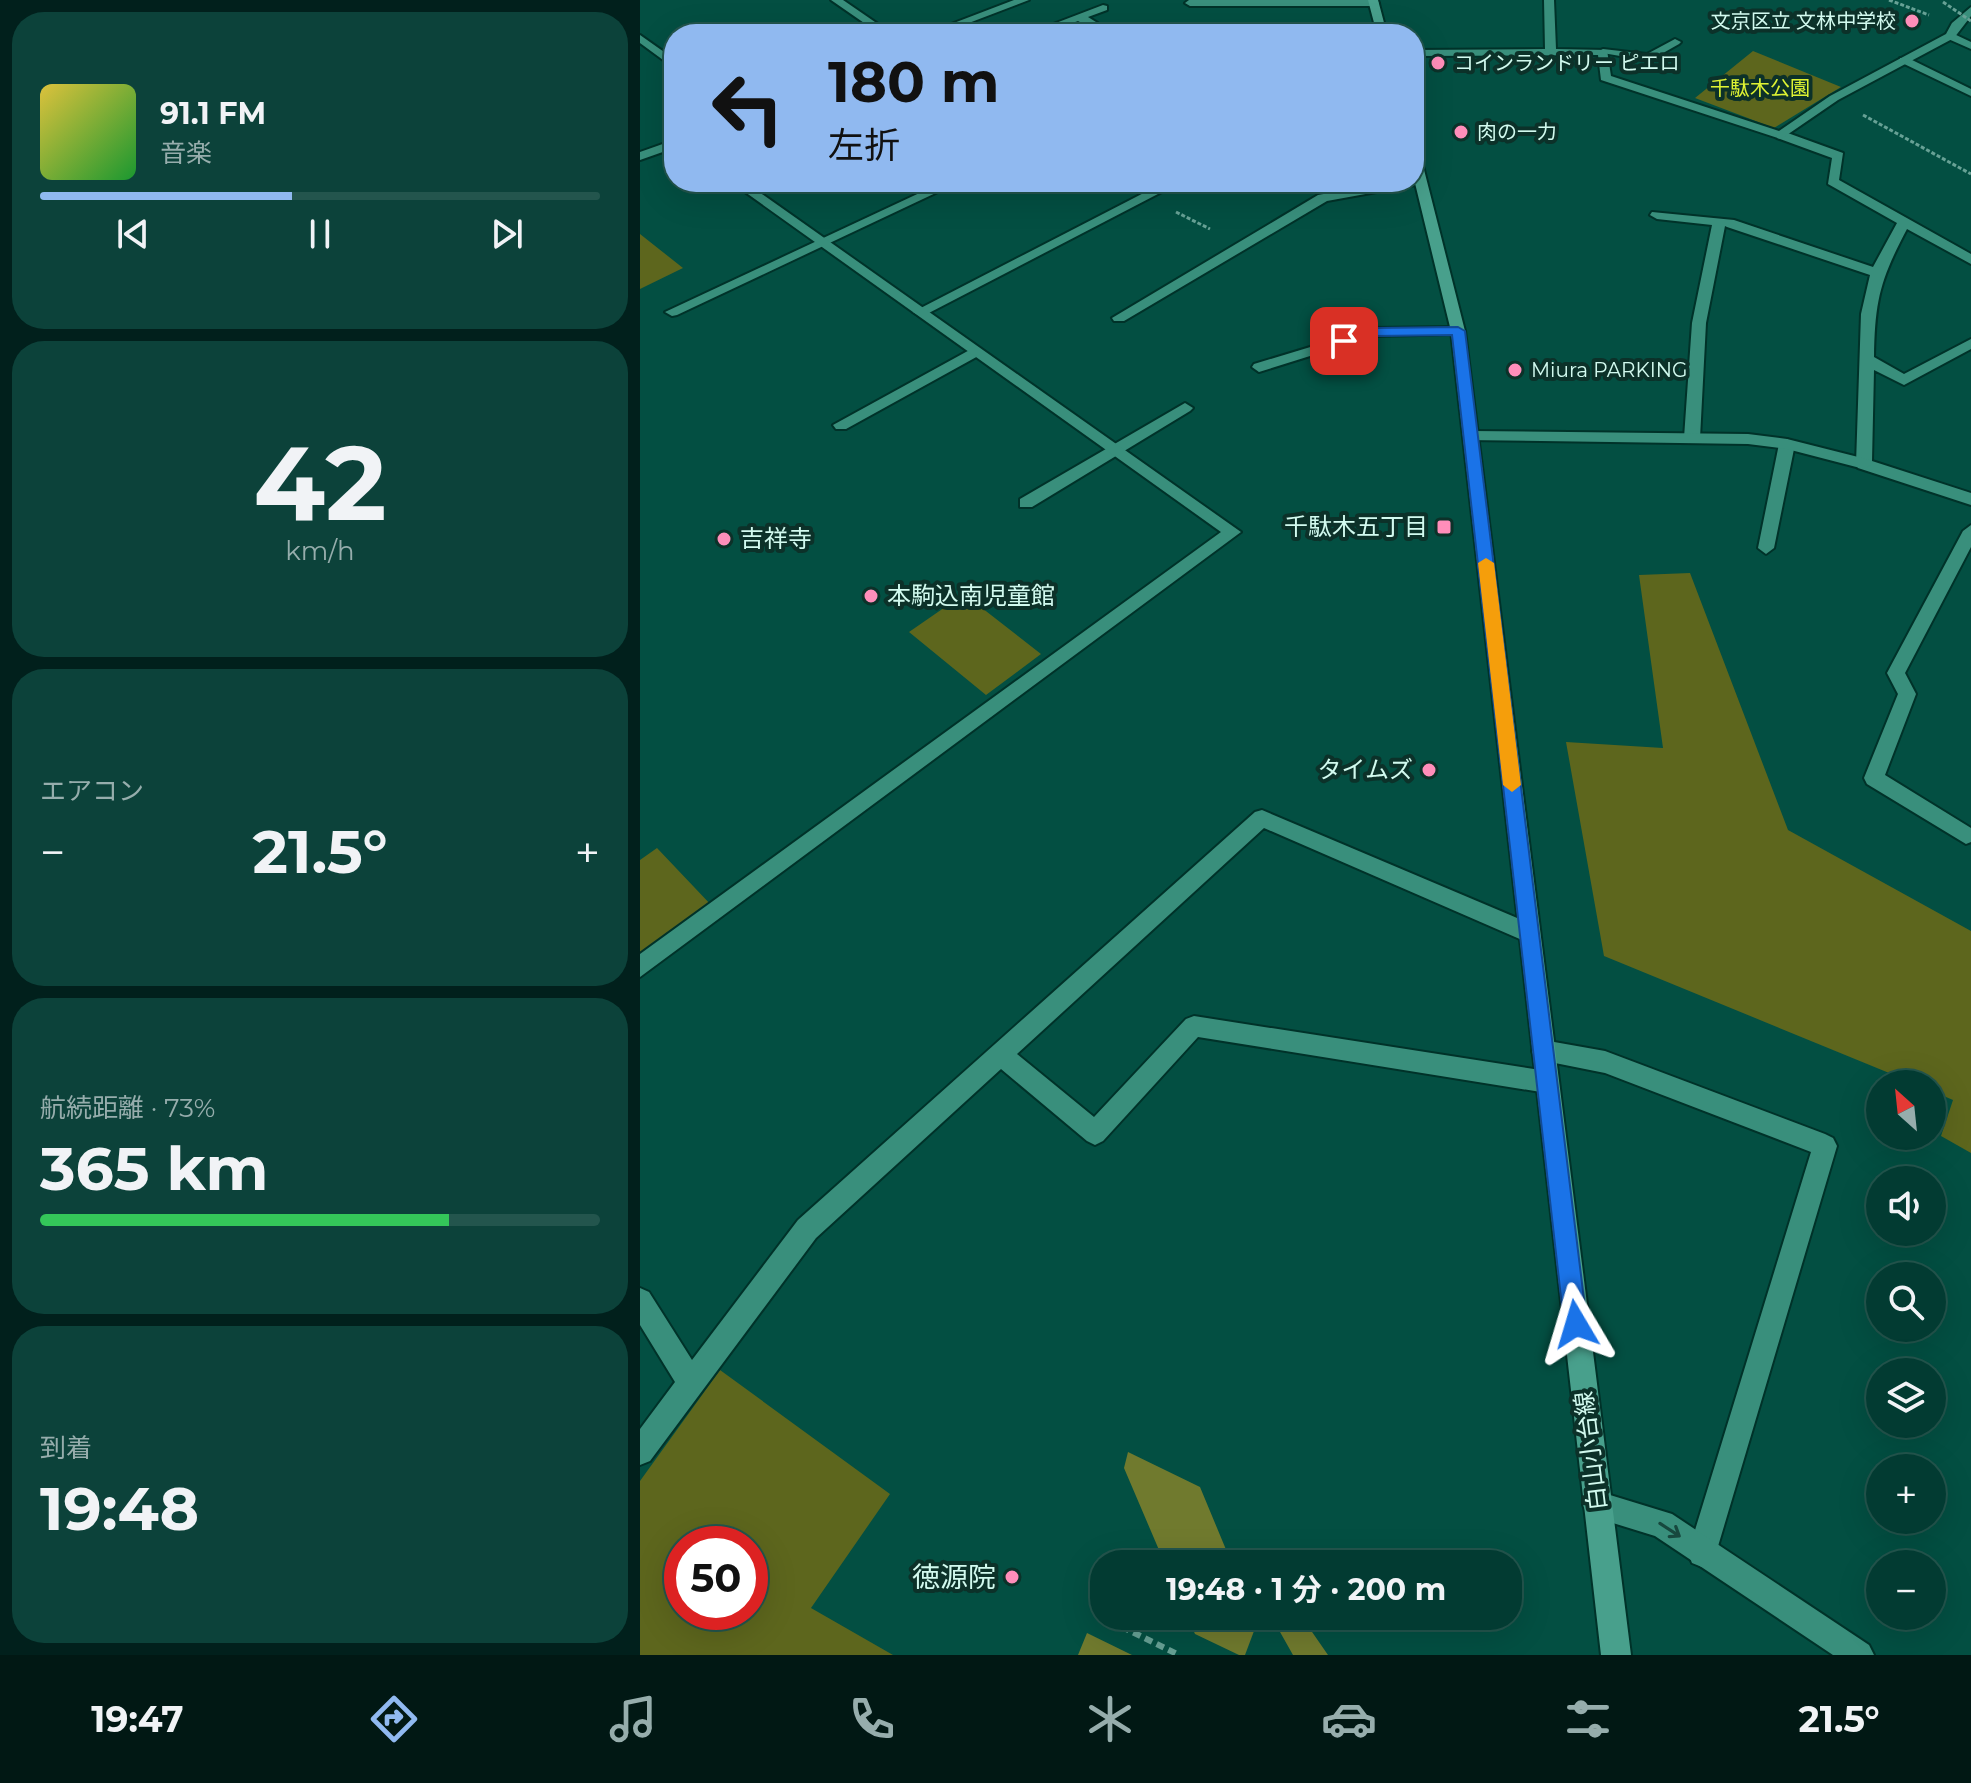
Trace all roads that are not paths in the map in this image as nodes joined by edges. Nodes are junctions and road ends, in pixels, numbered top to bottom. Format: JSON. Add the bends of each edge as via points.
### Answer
{"nodes":[{"id":1,"x":836,"y":0,"type":"edge"},
{"id":2,"x":1024,"y":0,"type":"edge"},
{"id":3,"x":1549,"y":0,"type":"edge"},
{"id":4,"x":1374,"y":2,"type":"edge"},
{"id":5,"x":1190,"y":3,"type":"dead end"},
{"id":6,"x":1103,"y":8,"type":"dead end"},
{"id":7,"x":1971,"y":10,"type":"edge"},
{"id":8,"x":1079,"y":17,"type":"junction"},
{"id":9,"x":872,"y":24,"type":"edge"},
{"id":10,"x":958,"y":24,"type":"edge"},
{"id":11,"x":1060,"y":24,"type":"edge"},
{"id":12,"x":1092,"y":24,"type":"edge"},
{"id":13,"x":1380,"y":24,"type":"edge"},
{"id":14,"x":1953,"y":31,"type":"junction"},
{"id":15,"x":640,"y":38,"type":"edge"},
{"id":16,"x":1675,"y":42,"type":"dead end"},
{"id":17,"x":1971,"y":46,"type":"edge"},
{"id":18,"x":1551,"y":51,"type":"junction"},
{"id":19,"x":1603,"y":52,"type":"junction"},
{"id":20,"x":1424,"y":53,"type":"edge"},
{"id":21,"x":664,"y":57,"type":"edge"},
{"id":22,"x":1904,"y":60,"type":"junction"},
{"id":23,"x":1971,"y":93,"type":"edge"},
{"id":24,"x":1781,"y":135,"type":"junction"},
{"id":25,"x":664,"y":148,"type":"edge"},
{"id":26,"x":640,"y":156,"type":"edge"},
{"id":27,"x":751,"y":192,"type":"edge"},
{"id":28,"x":931,"y":192,"type":"edge"},
{"id":29,"x":1154,"y":192,"type":"edge"},
{"id":30,"x":1355,"y":192,"type":"edge"},
{"id":31,"x":1418,"y":192,"type":"edge"},
{"id":32,"x":1657,"y":215,"type":"dead end"},
{"id":33,"x":1905,"y":220,"type":"junction"},
{"id":34,"x":1719,"y":222,"type":"junction"},
{"id":35,"x":822,"y":242,"type":"junction"},
{"id":36,"x":1971,"y":260,"type":"edge"},
{"id":37,"x":1877,"y":273,"type":"junction"},
{"id":38,"x":672,"y":312,"type":"dead end"},
{"id":39,"x":920,"y":312,"type":"junction"},
{"id":40,"x":1119,"y":318,"type":"dead end"},
{"id":41,"x":1458,"y":331,"type":"junction"},
{"id":42,"x":1971,"y":343,"type":"edge"},
{"id":43,"x":975,"y":352,"type":"junction"},
{"id":44,"x":1866,"y":359,"type":"junction"},
{"id":45,"x":1259,"y":367,"type":"dead end"},
{"id":46,"x":1185,"y":408,"type":"dead end"},
{"id":47,"x":841,"y":425,"type":"dead end"},
{"id":48,"x":1471,"y":436,"type":"junction"},
{"id":49,"x":1692,"y":438,"type":"junction"},
{"id":50,"x":1787,"y":444,"type":"junction"},
{"id":51,"x":1116,"y":449,"type":"junction"},
{"id":52,"x":1864,"y":464,"type":"junction"},
{"id":53,"x":1971,"y":499,"type":"edge"},
{"id":54,"x":1026,"y":503,"type":"dead end"},
{"id":55,"x":1971,"y":531,"type":"edge"},
{"id":56,"x":1766,"y":548,"type":"dead end"},
{"id":57,"x":1966,"y":835,"type":"dead end"},
{"id":58,"x":1529,"y":933,"type":"junction"},
{"id":59,"x":640,"y":967,"type":"edge"},
{"id":60,"x":1543,"y":1051,"type":"junction"},
{"id":61,"x":1000,"y":1054,"type":"junction"},
{"id":62,"x":1547,"y":1082,"type":"junction"},
{"id":63,"x":640,"y":1301,"type":"edge"},
{"id":64,"x":691,"y":1383,"type":"junction"},
{"id":65,"x":640,"y":1451,"type":"edge"},
{"id":66,"x":1597,"y":1505,"type":"junction"},
{"id":67,"x":1702,"y":1553,"type":"junction"},
{"id":68,"x":1616,"y":1655,"type":"edge"},
{"id":69,"x":1859,"y":1655,"type":"edge"}],
"edges":[{"from":1,"to":9,"type":"street"},
{"from":2,"to":10,"type":"street"},
{"from":3,"to":18,"type":"street"},
{"from":4,"to":5,"type":"street"},
{"from":4,"to":13,"type":"main road"},
{"from":6,"to":8,"type":"street"},
{"from":7,"to":14,"type":"street"},
{"from":8,"to":11,"type":"street"},
{"from":8,"to":12,"type":"street"},
{"from":14,"to":17,"type":"street"},
{"from":14,"to":22,"type":"street"},
{"from":15,"to":21,"type":"street"},
{"from":16,"to":19,"type":"street","via":[[1649,58]]},
{"from":18,"to":19,"type":"street"},
{"from":18,"to":20,"type":"street"},
{"from":19,"to":24,"type":"street","via":[[1605,78]]},
{"from":22,"to":23,"type":"street"},
{"from":22,"to":24,"type":"street"},
{"from":24,"to":33,"type":"street","via":[[1839,156],[1832,181]]},
{"from":25,"to":26,"type":"street"},
{"from":27,"to":35,"type":"street"},
{"from":28,"to":35,"type":"street"},
{"from":29,"to":39,"type":"street"},
{"from":30,"to":40,"type":"street","via":[[1323,198]]},
{"from":31,"to":41,"type":"main road","name":"白山小台線"},
{"from":32,"to":34,"type":"street"},
{"from":33,"to":36,"type":"street"},
{"from":33,"to":37,"type":"street"},
{"from":34,"to":37,"type":"street"},
{"from":34,"to":49,"type":"street","via":[[1699,323]]},
{"from":35,"to":38,"type":"street"},
{"from":35,"to":39,"type":"street"},
{"from":37,"to":44,"type":"street"},
{"from":39,"to":43,"type":"street"},
{"from":41,"to":45,"type":"street","via":[[1373,332]]},
{"from":41,"to":48,"type":"main road","name":"白山小台線"},
{"from":42,"to":44,"type":"street","via":[[1904,380]]},
{"from":43,"to":47,"type":"street"},
{"from":43,"to":51,"type":"street"},
{"from":44,"to":52,"type":"street"},
{"from":46,"to":51,"type":"street"},
{"from":48,"to":49,"type":"street"},
{"from":48,"to":58,"type":"main road","name":"白山小台線"},
{"from":49,"to":50,"type":"street"},
{"from":50,"to":52,"type":"street"},
{"from":50,"to":56,"type":"street"},
{"from":51,"to":54,"type":"street"},
{"from":51,"to":59,"type":"street","via":[[1233,532]]},
{"from":52,"to":53,"type":"street"},
{"from":55,"to":57,"type":"street","via":[[1896,673],[1907,694],[1874,778]]},
{"from":58,"to":60,"type":"main road","name":"白山小台線"},
{"from":58,"to":61,"type":"street","via":[[1262,818]]},
{"from":60,"to":62,"type":"main road","name":"白山小台線"},
{"from":60,"to":67,"type":"street","via":[[1605,1062],[1825,1146]]},
{"from":61,"to":62,"type":"street","via":[[1095,1133],[1194,1026]]},
{"from":61,"to":64,"type":"street","via":[[807,1229]]},
{"from":62,"to":66,"type":"main road","name":"白山小台線"},
{"from":63,"to":64,"type":"street"},
{"from":64,"to":65,"type":"street"},
{"from":66,"to":67,"type":"street","one_way":true,"via":[[1662,1524]]},
{"from":66,"to":68,"type":"main road","name":"白山小台線"},
{"from":67,"to":69,"type":"street"}]}
